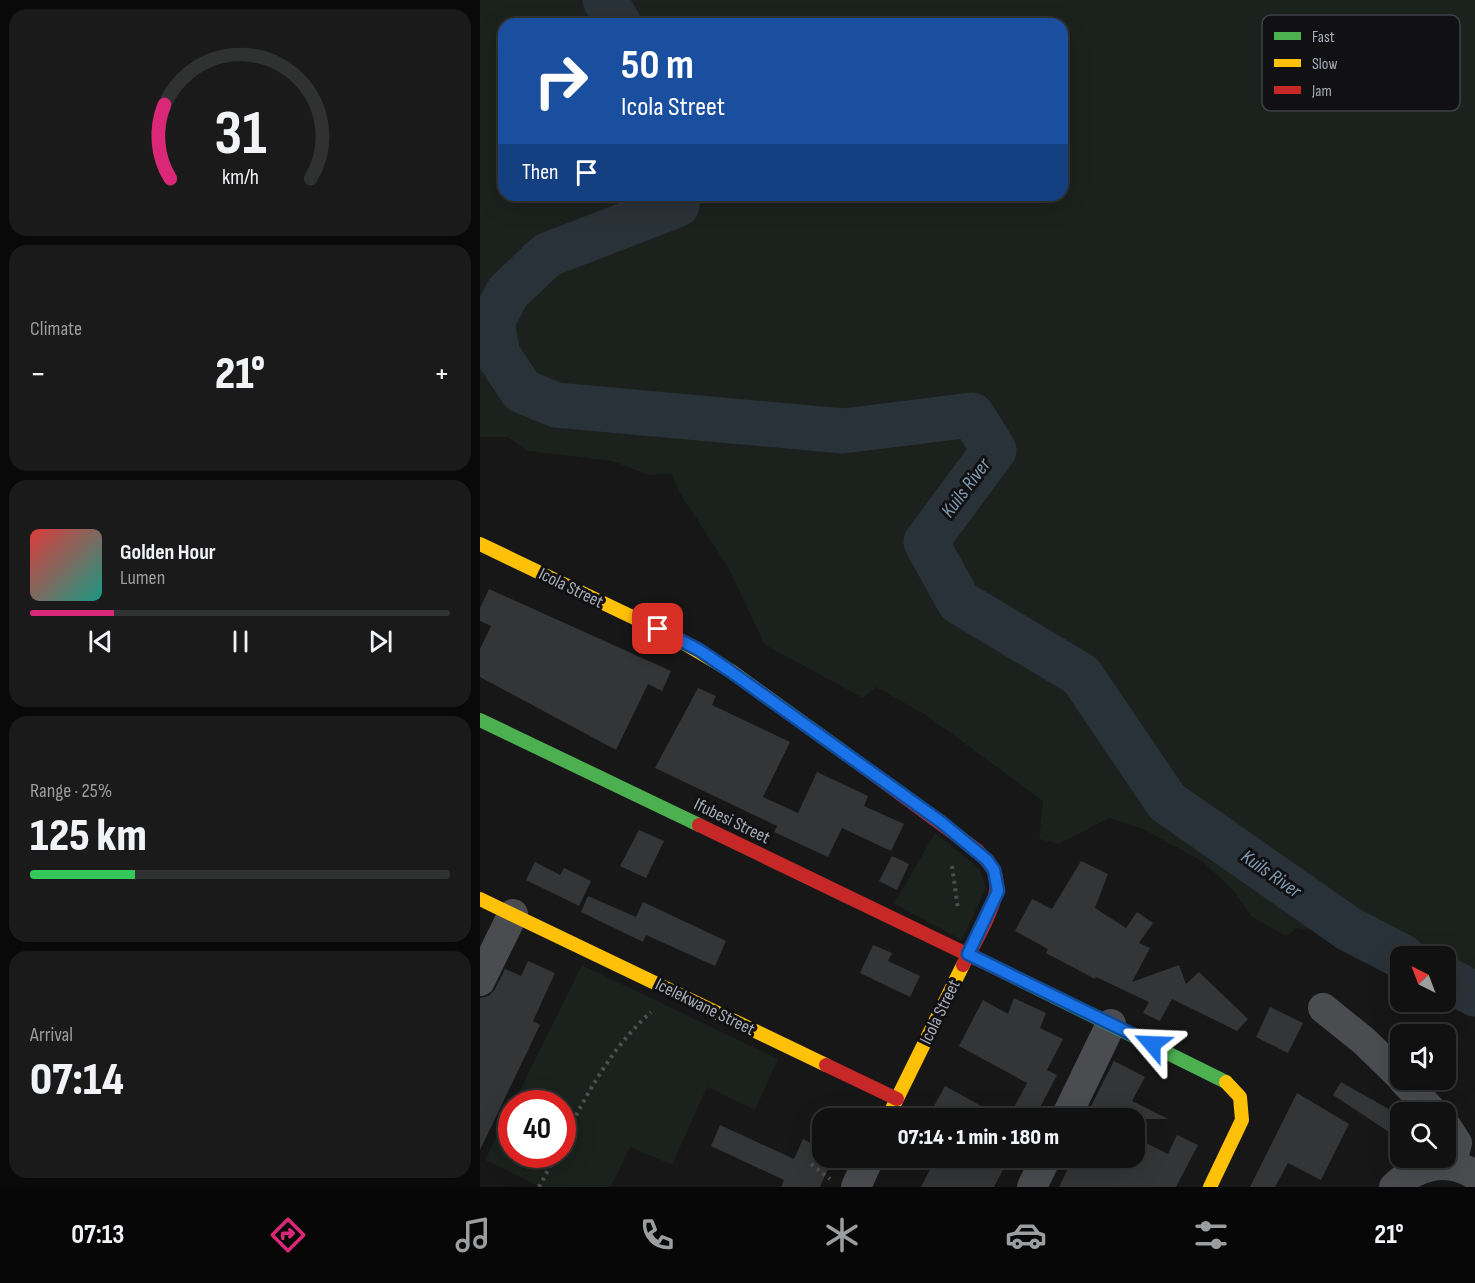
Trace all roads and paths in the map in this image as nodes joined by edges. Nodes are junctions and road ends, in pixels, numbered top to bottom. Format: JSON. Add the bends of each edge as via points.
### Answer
{"nodes":[{"id":1,"x":480,"y":544,"type":"edge"},
{"id":2,"x":480,"y":720,"type":"edge"},
{"id":3,"x":951,"y":862,"type":"dead end"},
{"id":4,"x":480,"y":899,"type":"edge"},
{"id":5,"x":513,"y":914,"type":"junction"},
{"id":6,"x":971,"y":948,"type":"junction"},
{"id":7,"x":480,"y":981,"type":"edge"},
{"id":8,"x":674,"y":991,"type":"junction"},
{"id":9,"x":1323,"y":1008,"type":"dead end"},
{"id":10,"x":1111,"y":1024,"type":"junction"},
{"id":11,"x":1390,"y":1067,"type":"edge"},
{"id":12,"x":1412,"y":1090,"type":"edge"},
{"id":13,"x":897,"y":1099,"type":"junction"},
{"id":14,"x":1424,"y":1102,"type":"edge"},
{"id":15,"x":892,"y":1108,"type":"edge"},
{"id":16,"x":1070,"y":1108,"type":"edge"},
{"id":17,"x":576,"y":1116,"type":"edge"},
{"id":18,"x":1456,"y":1143,"type":"edge"},
{"id":19,"x":811,"y":1164,"type":"dead end"},
{"id":20,"x":549,"y":1168,"type":"edge"},
{"id":21,"x":859,"y":1168,"type":"edge"},
{"id":22,"x":1041,"y":1168,"type":"edge"},
{"id":23,"x":1463,"y":1170,"type":"edge"},
{"id":24,"x":844,"y":1184,"type":"edge"},
{"id":25,"x":539,"y":1187,"type":"edge"},
{"id":26,"x":1032,"y":1187,"type":"edge"},
{"id":27,"x":1210,"y":1187,"type":"edge"},
{"id":28,"x":1394,"y":1187,"type":"edge"}],
"edges":[{"from":1,"to":6,"type":"street","name":"Icola Street","via":[[699,650],[978,851],[994,870],[998,891]]},
{"from":2,"to":6,"type":"street","name":"Ifubesi Street"},
{"from":3,"to":6,"type":"path","via":[[958,912]]},
{"from":4,"to":5,"type":"street","name":"Icelekwane Street"},
{"from":5,"to":7,"type":"street"},
{"from":5,"to":8,"type":"street","name":"Icelekwane Street"},
{"from":6,"to":10,"type":"street","name":"Ifubesi Street"},
{"from":6,"to":13,"type":"street","name":"Icola Street"},
{"from":8,"to":13,"type":"street","name":"Icelekwane Street"},
{"from":8,"to":17,"type":"path","via":[[614,1051]]},
{"from":9,"to":11,"type":"street"},
{"from":10,"to":16,"type":"street"},
{"from":10,"to":27,"type":"street","name":"Ifubesi Street","via":[[1224,1080],[1240,1097],[1242,1120]]},
{"from":12,"to":14,"type":"street"},
{"from":13,"to":15,"type":"street","name":"Icola Street"},
{"from":18,"to":23,"type":"street"},
{"from":19,"to":24,"type":"path"},
{"from":20,"to":25,"type":"path"},
{"from":21,"to":24,"type":"street"},
{"from":22,"to":26,"type":"street"},
{"from":23,"to":28,"type":"street","via":[[1436,1164],[1407,1176]]}]}
